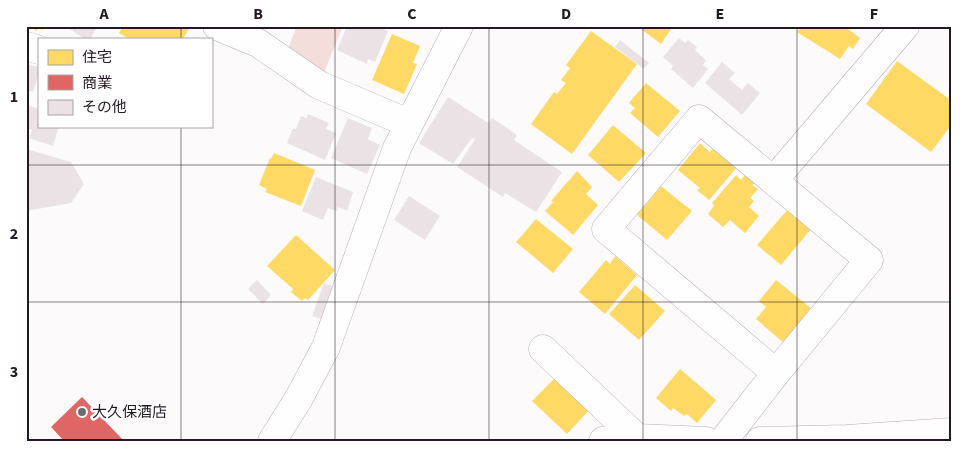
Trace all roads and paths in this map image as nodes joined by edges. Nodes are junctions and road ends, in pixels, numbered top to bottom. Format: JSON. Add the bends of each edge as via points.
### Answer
{"nodes":[{"id":1,"x":217,"y":26,"type":"edge"},
{"id":2,"x":459,"y":26,"type":"edge"},
{"id":3,"x":904,"y":26,"type":"edge"},
{"id":4,"x":26,"y":46,"type":"edge"},
{"id":5,"x":38,"y":50,"type":"edge"},
{"id":6,"x":408,"y":123,"type":"junction"},
{"id":7,"x":774,"y":180,"type":"junction"},
{"id":8,"x":543,"y":349,"type":"dead end"},
{"id":9,"x":776,"y":372,"type":"junction"},
{"id":10,"x":952,"y":432,"type":"edge"},
{"id":11,"x":637,"y":438,"type":"junction"},
{"id":12,"x":847,"y":440,"type":"edge"},
{"id":13,"x":272,"y":441,"type":"edge"},
{"id":14,"x":603,"y":441,"type":"edge"},
{"id":15,"x":706,"y":441,"type":"edge"},
{"id":16,"x":723,"y":441,"type":"edge"},
{"id":17,"x":760,"y":441,"type":"edge"}],
"edges":[{"from":1,"to":6,"type":"street","via":[[258,43],[319,85]]},
{"from":2,"to":6,"type":"street"},
{"from":3,"to":7,"type":"street"},
{"from":4,"to":5,"type":"street"},
{"from":6,"to":13,"type":"street","via":[[326,346]]},
{"from":7,"to":9,"type":"street","via":[[869,260]]},
{"from":7,"to":9,"type":"street","via":[[699,119],[606,229]]},
{"from":8,"to":11,"type":"street"},
{"from":9,"to":16,"type":"street"},
{"from":10,"to":12,"type":"street"},
{"from":11,"to":14,"type":"street"},
{"from":11,"to":15,"type":"street"},
{"from":12,"to":17,"type":"street"}]}
